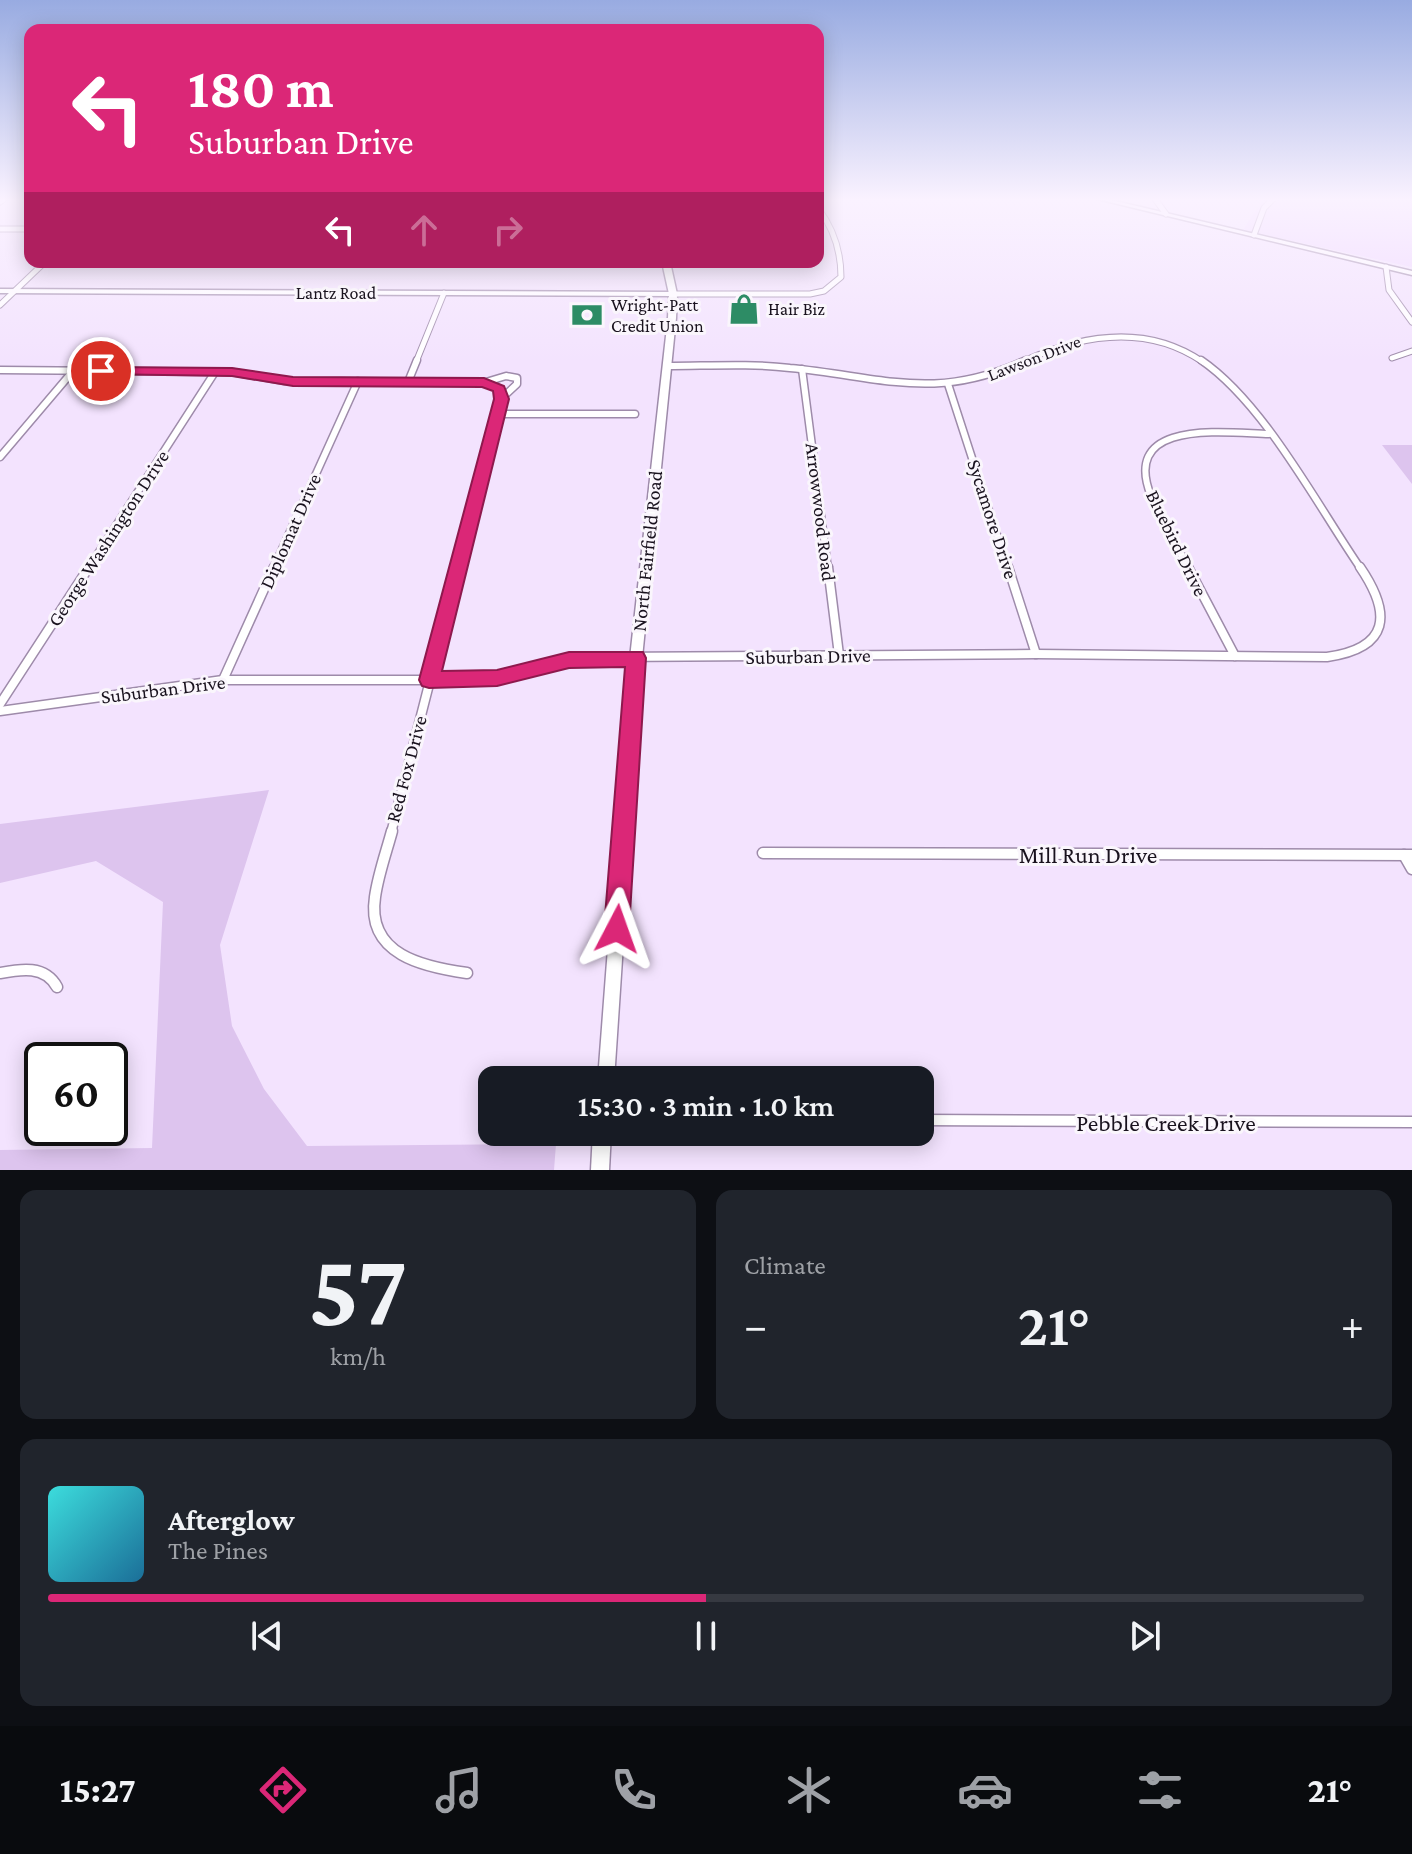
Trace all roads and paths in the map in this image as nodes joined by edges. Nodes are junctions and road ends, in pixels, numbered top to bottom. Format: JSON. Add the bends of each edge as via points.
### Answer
{"nodes":[{"id":1,"x":838,"y":254,"type":"edge"},
{"id":2,"x":1331,"y":254,"type":"edge"},
{"id":3,"x":1386,"y":267,"type":"junction"},
{"id":4,"x":39,"y":268,"type":"edge"},
{"id":5,"x":667,"y":268,"type":"edge"},
{"id":6,"x":1412,"y":273,"type":"edge"},
{"id":7,"x":0,"y":291,"type":"edge"},
{"id":8,"x":15,"y":291,"type":"junction"},
{"id":9,"x":444,"y":293,"type":"junction"},
{"id":10,"x":673,"y":294,"type":"junction"},
{"id":11,"x":0,"y":305,"type":"edge"},
{"id":12,"x":1412,"y":322,"type":"edge"},
{"id":13,"x":1412,"y":351,"type":"edge"},
{"id":14,"x":1392,"y":358,"type":"dead end"},
{"id":15,"x":667,"y":366,"type":"junction"},
{"id":16,"x":802,"y":369,"type":"junction"},
{"id":17,"x":0,"y":370,"type":"edge"},
{"id":18,"x":73,"y":371,"type":"junction"},
{"id":19,"x":215,"y":372,"type":"junction"},
{"id":20,"x":358,"y":381,"type":"junction"},
{"id":21,"x":408,"y":382,"type":"junction"},
{"id":22,"x":484,"y":382,"type":"junction"},
{"id":23,"x":948,"y":384,"type":"junction"},
{"id":24,"x":502,"y":399,"type":"junction"},
{"id":25,"x":498,"y":414,"type":"junction"},
{"id":26,"x":635,"y":414,"type":"dead end"},
{"id":27,"x":1269,"y":434,"type":"junction"},
{"id":28,"x":0,"y":457,"type":"edge"},
{"id":29,"x":1036,"y":654,"type":"junction"},
{"id":30,"x":839,"y":655,"type":"junction"},
{"id":31,"x":1235,"y":656,"type":"junction"},
{"id":32,"x":636,"y":658,"type":"junction"},
{"id":33,"x":223,"y":680,"type":"junction"},
{"id":34,"x":429,"y":680,"type":"junction"},
{"id":35,"x":0,"y":704,"type":"edge"},
{"id":36,"x":0,"y":711,"type":"edge"},
{"id":37,"x":763,"y":853,"type":"dead end"},
{"id":38,"x":1408,"y":855,"type":"edge"},
{"id":39,"x":1412,"y":869,"type":"edge"},
{"id":40,"x":0,"y":973,"type":"edge"},
{"id":41,"x":467,"y":973,"type":"dead end"},
{"id":42,"x":57,"y":987,"type":"dead end"},
{"id":43,"x":607,"y":1066,"type":"edge"},
{"id":44,"x":934,"y":1120,"type":"edge"},
{"id":45,"x":1412,"y":1122,"type":"edge"},
{"id":46,"x":601,"y":1146,"type":"edge"},
{"id":47,"x":600,"y":1170,"type":"edge"}],
"edges":[{"from":1,"to":10,"type":"street","via":[[841,277],[824,291]]},
{"from":2,"to":3,"type":"street"},
{"from":3,"to":6,"type":"street"},
{"from":3,"to":12,"type":"street","via":[[1388,290]]},
{"from":4,"to":8,"type":"street"},
{"from":5,"to":10,"type":"main road","name":"North Fairfield Road"},
{"from":7,"to":8,"type":"street","name":"Lantz Road"},
{"from":8,"to":9,"type":"street","name":"Lantz Road"},
{"from":8,"to":11,"type":"street"},
{"from":9,"to":10,"type":"street","name":"Lantz Road"},
{"from":9,"to":21,"type":"street"},
{"from":10,"to":15,"type":"main road","name":"North Fairfield Road"},
{"from":13,"to":14,"type":"street"},
{"from":15,"to":16,"type":"street","name":"Lawson Drive"},
{"from":15,"to":32,"type":"main road","name":"North Fairfield Road"},
{"from":16,"to":23,"type":"street","name":"Lawson Drive","via":[[880,382]]},
{"from":16,"to":30,"type":"street","name":"Arrowwood Road"},
{"from":17,"to":18,"type":"street"},
{"from":18,"to":19,"type":"street"},
{"from":18,"to":28,"type":"street"},
{"from":19,"to":20,"type":"street","via":[[285,381]]},
{"from":19,"to":35,"type":"street","name":"George Washington Drive"},
{"from":20,"to":21,"type":"street"},
{"from":20,"to":33,"type":"street","name":"Diplomat Drive"},
{"from":21,"to":22,"type":"street"},
{"from":22,"to":24,"type":"street","via":[[497,387]]},
{"from":22,"to":24,"type":"street","via":[[517,378]]},
{"from":23,"to":27,"type":"street","name":"Lawson Drive","via":[[994,375],[1082,339],[1137,337],[1169,345],[1218,370]]},
{"from":23,"to":29,"type":"street","name":"Sycamore Drive"},
{"from":24,"to":25,"type":"street","name":"Red Fox Drive"},
{"from":25,"to":26,"type":"street"},
{"from":25,"to":34,"type":"street","name":"Red Fox Drive"},
{"from":27,"to":31,"type":"street","name":"Bluebird Drive","via":[[1171,437],[1154,447],[1146,462],[1150,494]]},
{"from":27,"to":31,"type":"street","name":"Suburban Drive","via":[[1376,590],[1382,625],[1372,642],[1340,656]]},
{"from":29,"to":30,"type":"street","name":"Suburban Drive"},
{"from":29,"to":31,"type":"street","name":"Suburban Drive"},
{"from":30,"to":32,"type":"street","name":"Suburban Drive"},
{"from":32,"to":34,"type":"street","name":"Suburban Drive","via":[[569,660],[497,678]]},
{"from":32,"to":43,"type":"main road","name":"North Fairfield Road"},
{"from":33,"to":34,"type":"street","name":"Suburban Drive"},
{"from":33,"to":36,"type":"street","name":"Suburban Drive"},
{"from":34,"to":41,"type":"street","name":"Red Fox Drive","via":[[375,891],[375,915],[385,941],[411,964]]},
{"from":37,"to":38,"type":"street","name":"Mill Run Drive"},
{"from":38,"to":39,"type":"street"},
{"from":40,"to":42,"type":"street","via":[[44,972]]},
{"from":44,"to":45,"type":"street","name":"Pebble Creek Drive"},
{"from":46,"to":47,"type":"main road"}]}
